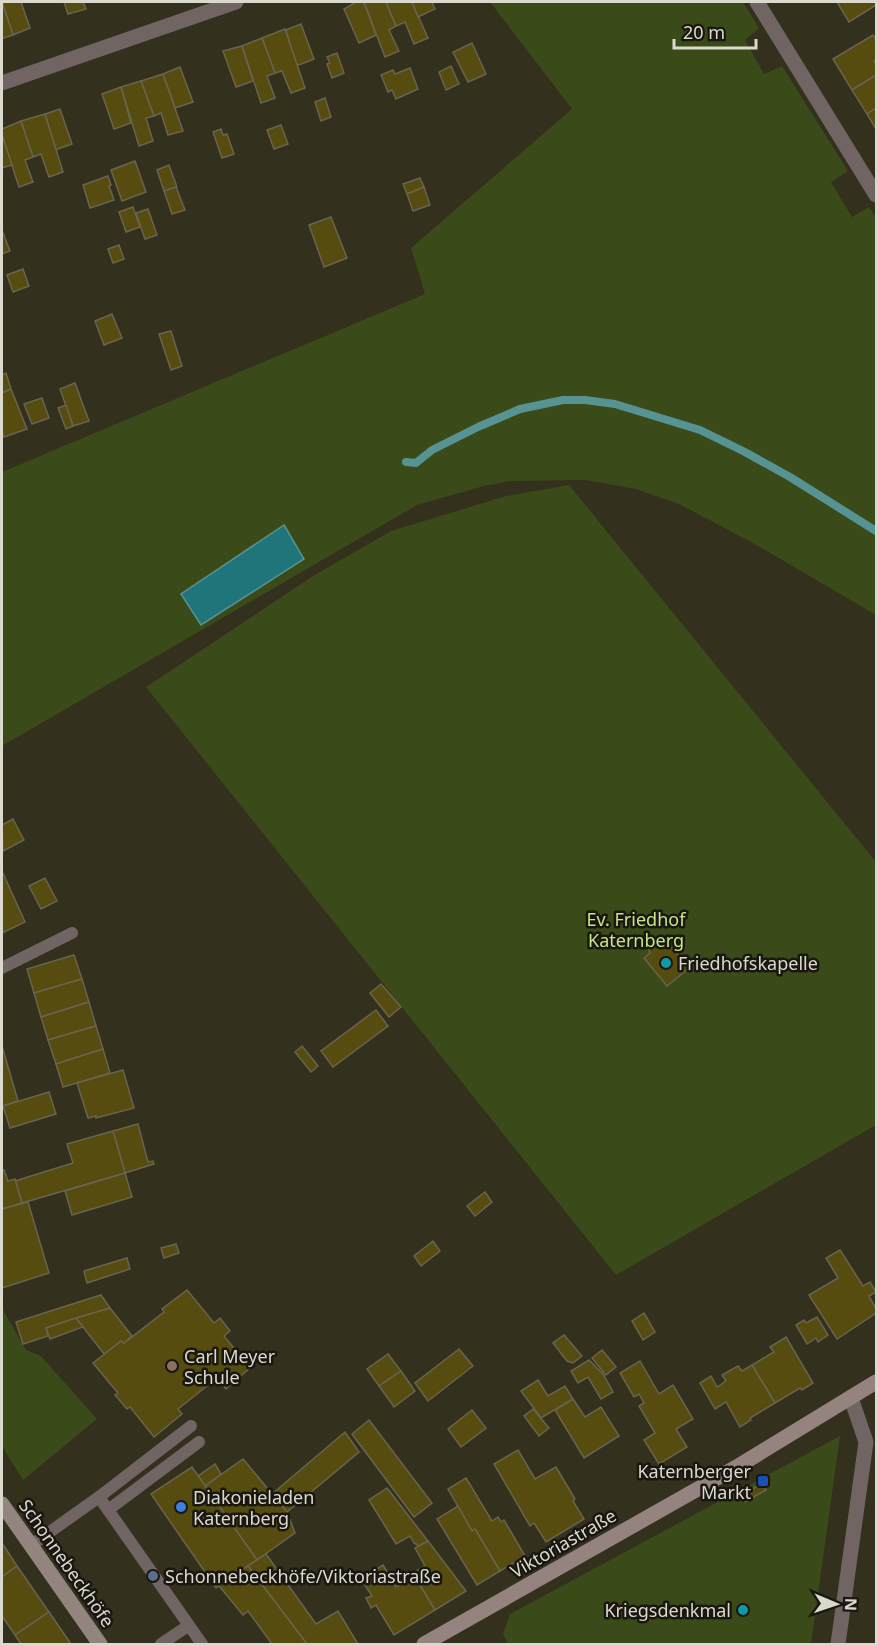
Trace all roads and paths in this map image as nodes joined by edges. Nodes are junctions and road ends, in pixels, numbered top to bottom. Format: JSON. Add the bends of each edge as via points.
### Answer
{"nodes":[{"id":1,"x":236,"y":2,"type":"edge"},
{"id":2,"x":757,"y":2,"type":"edge"},
{"id":3,"x":2,"y":83,"type":"edge"},
{"id":4,"x":876,"y":195,"type":"edge"},
{"id":5,"x":72,"y":933,"type":"dead end"},
{"id":6,"x":2,"y":968,"type":"edge"},
{"id":7,"x":876,"y":1382,"type":"edge"},
{"id":8,"x":851,"y":1398,"type":"junction"},
{"id":9,"x":191,"y":1426,"type":"dead end"},
{"id":10,"x":199,"y":1442,"type":"dead end"},
{"id":11,"x":99,"y":1497,"type":"junction"},
{"id":12,"x":2,"y":1504,"type":"edge"},
{"id":13,"x":108,"y":1510,"type":"junction"},
{"id":14,"x":30,"y":1546,"type":"junction"},
{"id":15,"x":188,"y":1626,"type":"junction"},
{"id":16,"x":100,"y":1644,"type":"edge"},
{"id":17,"x":161,"y":1644,"type":"edge"},
{"id":18,"x":202,"y":1644,"type":"edge"},
{"id":19,"x":424,"y":1644,"type":"edge"},
{"id":20,"x":838,"y":1644,"type":"edge"}],
"edges":[{"from":1,"to":3,"type":"street"},
{"from":2,"to":4,"type":"street"},
{"from":5,"to":6,"type":"lane"},
{"from":7,"to":8,"type":"street","name":"Viktoriastraße"},
{"from":8,"to":19,"type":"street","name":"Viktoriastraße"},
{"from":8,"to":20,"type":"street","via":[[866,1442]]},
{"from":9,"to":11,"type":"lane"},
{"from":10,"to":13,"type":"lane"},
{"from":11,"to":13,"type":"lane"},
{"from":11,"to":14,"type":"lane"},
{"from":12,"to":14,"type":"street","name":"Schonnebeckhöfe"},
{"from":13,"to":15,"type":"lane"},
{"from":14,"to":16,"type":"street","name":"Schonnebeckhöfe"},
{"from":15,"to":17,"type":"lane"},
{"from":15,"to":18,"type":"lane"}]}
